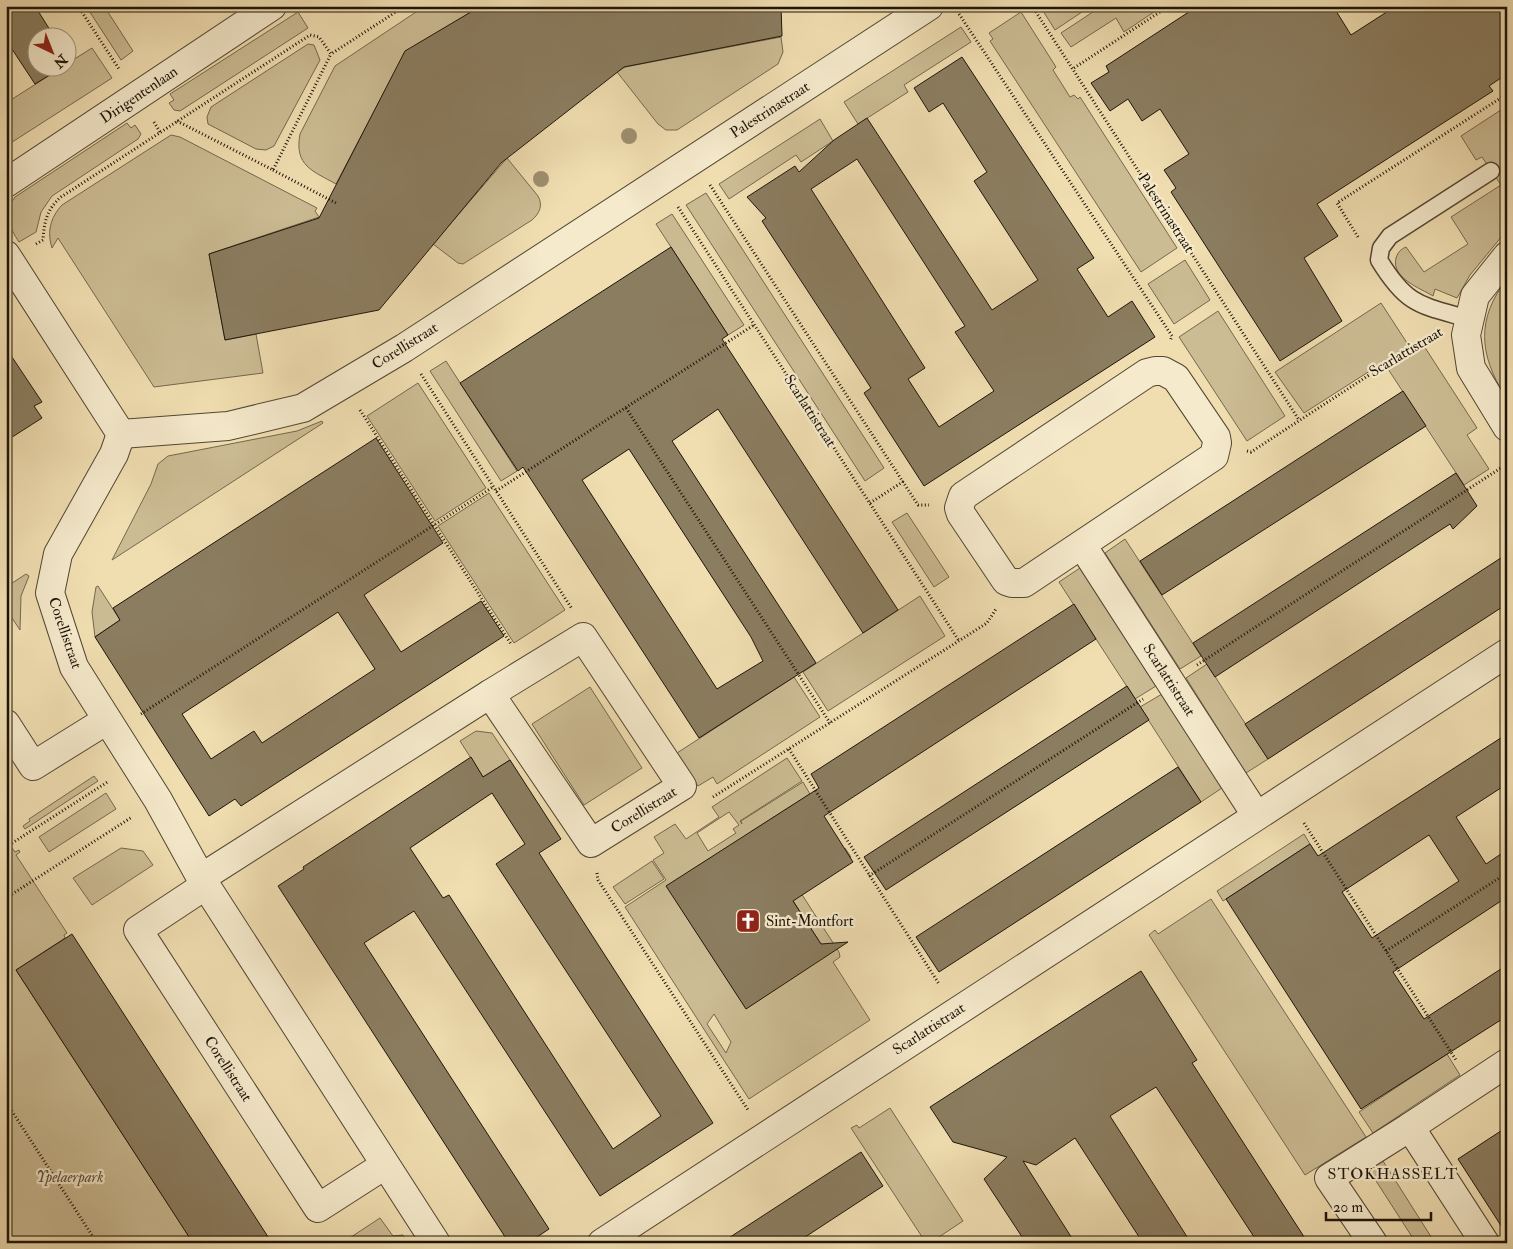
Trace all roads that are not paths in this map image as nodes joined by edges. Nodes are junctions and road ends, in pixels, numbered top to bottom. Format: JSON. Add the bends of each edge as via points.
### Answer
{"nodes":[{"id":1,"x":272,"y":6,"type":"edge"},
{"id":2,"x":929,"y":6,"type":"edge"},
{"id":3,"x":1491,"y":171,"type":"dead end"},
{"id":4,"x":661,"y":181,"type":"joint"},
{"id":5,"x":6,"y":183,"type":"edge"},
{"id":6,"x":1507,"y":256,"type":"edge"},
{"id":7,"x":8,"y":258,"type":"edge"},
{"id":8,"x":1468,"y":327,"type":"junction"},
{"id":9,"x":1507,"y":427,"type":"edge"},
{"id":10,"x":121,"y":434,"type":"junction"},
{"id":11,"x":1082,"y":545,"type":"junction"},
{"id":12,"x":1507,"y":653,"type":"edge"},
{"id":13,"x":490,"y":694,"type":"junction"},
{"id":14,"x":6,"y":724,"type":"edge"},
{"id":15,"x":111,"y":725,"type":"junction"},
{"id":16,"x":1256,"y":815,"type":"junction"},
{"id":17,"x":203,"y":882,"type":"junction"},
{"id":18,"x":1507,"y":1063,"type":"edge"},
{"id":19,"x":1410,"y":1127,"type":"junction"},
{"id":20,"x":385,"y":1164,"type":"junction"},
{"id":21,"x":436,"y":1243,"type":"edge"},
{"id":22,"x":602,"y":1243,"type":"edge"},
{"id":23,"x":1372,"y":1243,"type":"edge"},
{"id":24,"x":1485,"y":1243,"type":"edge"}],
"edges":[{"from":1,"to":5,"type":"street","name":"Dirigentenlaan"},
{"from":2,"to":4,"type":"street","name":"Palestrinastraat"},
{"from":3,"to":8,"type":"lane","via":[[1390,236],[1381,248],[1379,260],[1403,294]]},
{"from":4,"to":10,"type":"street","name":"Corellistraat","via":[[404,348],[303,408],[228,426]]},
{"from":6,"to":8,"type":"street","via":[[1475,296]]},
{"from":7,"to":10,"type":"street"},
{"from":8,"to":9,"type":"street","via":[[1471,368]]},
{"from":10,"to":15,"type":"street","name":"Corellistraat","via":[[114,454],[58,554],[50,593],[74,667]]},
{"from":11,"to":11,"type":"street","via":[[1210,460],[1216,450],[1216,437],[1181,384],[1170,373],[1147,373],[962,496],[961,514],[1002,577],[1012,584],[1024,583]]},
{"from":11,"to":16,"type":"street","name":"Scarlattistraat"},
{"from":12,"to":16,"type":"street","name":"Scarlattistraat"},
{"from":13,"to":13,"type":"street","name":"Corellistraat","via":[[591,843],[682,786],[583,637]]},
{"from":13,"to":17,"type":"street","name":"Corellistraat"},
{"from":14,"to":15,"type":"street","via":[[33,766]]},
{"from":15,"to":17,"type":"street","name":"Corellistraat","via":[[158,800]]},
{"from":16,"to":22,"type":"street","name":"Scarlattistraat"},
{"from":17,"to":20,"type":"street","name":"Corellistraat"},
{"from":17,"to":20,"type":"street","name":"Corellistraat","via":[[138,930],[318,1208]]},
{"from":18,"to":19,"type":"street"},
{"from":19,"to":23,"type":"street","via":[[1329,1178]]},
{"from":19,"to":24,"type":"street"},
{"from":20,"to":21,"type":"street","name":"Corellistraat"}]}
